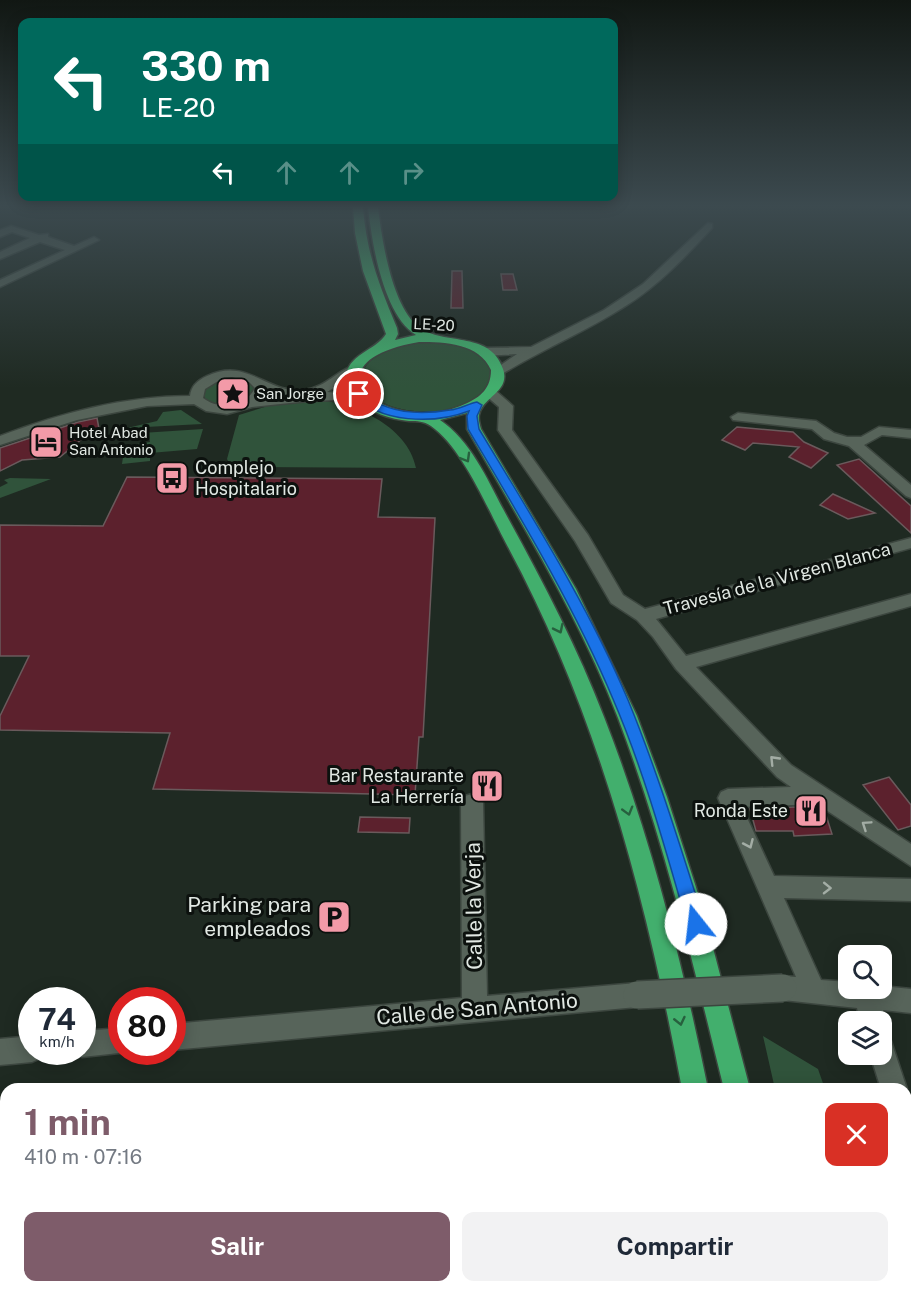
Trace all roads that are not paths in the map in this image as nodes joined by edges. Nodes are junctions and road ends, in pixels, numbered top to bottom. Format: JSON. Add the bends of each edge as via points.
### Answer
{"nodes":[{"id":1,"x":35,"y":267,"type":"edge"},
{"id":2,"x":367,"y":267,"type":"edge"},
{"id":3,"x":386,"y":267,"type":"edge"},
{"id":4,"x":668,"y":267,"type":"edge"},
{"id":5,"x":1,"y":283,"type":"edge"},
{"id":6,"x":430,"y":338,"type":"junction"},
{"id":7,"x":386,"y":345,"type":"junction"},
{"id":8,"x":547,"y":345,"type":"junction"},
{"id":9,"x":483,"y":352,"type":"junction"},
{"id":10,"x":354,"y":370,"type":"junction"},
{"id":11,"x":498,"y":371,"type":"junction"},
{"id":12,"x":255,"y":379,"type":"junction"},
{"id":13,"x":198,"y":393,"type":"junction"},
{"id":14,"x":484,"y":399,"type":"junction"},
{"id":15,"x":366,"y":401,"type":"junction"},
{"id":16,"x":251,"y":402,"type":"junction"},
{"id":17,"x":426,"y":417,"type":"junction"},
{"id":18,"x":738,"y":417,"type":"dead end"},
{"id":19,"x":0,"y":429,"type":"edge"},
{"id":20,"x":911,"y":434,"type":"edge"},
{"id":21,"x":0,"y":441,"type":"edge"},
{"id":22,"x":858,"y":441,"type":"junction"},
{"id":23,"x":911,"y":480,"type":"edge"},
{"id":24,"x":911,"y":493,"type":"edge"},
{"id":25,"x":911,"y":543,"type":"edge"},
{"id":26,"x":911,"y":600,"type":"edge"},
{"id":27,"x":643,"y":616,"type":"junction"},
{"id":28,"x":682,"y":664,"type":"junction"},
{"id":29,"x":820,"y":795,"type":"junction"},
{"id":30,"x":472,"y":803,"type":"dead end"},
{"id":31,"x":911,"y":856,"type":"edge"},
{"id":32,"x":768,"y":887,"type":"junction"},
{"id":33,"x":911,"y":890,"type":"edge"},
{"id":34,"x":811,"y":989,"type":"junction"},
{"id":35,"x":838,"y":992,"type":"edge"},
{"id":36,"x":892,"y":998,"type":"edge"},
{"id":37,"x":911,"y":1001,"type":"edge"},
{"id":38,"x":475,"y":1008,"type":"junction"},
{"id":39,"x":186,"y":1036,"type":"edge"},
{"id":40,"x":18,"y":1050,"type":"edge"},
{"id":41,"x":0,"y":1052,"type":"edge"},
{"id":42,"x":887,"y":1065,"type":"edge"},
{"id":43,"x":694,"y":1083,"type":"edge"},
{"id":44,"x":736,"y":1083,"type":"edge"},
{"id":45,"x":892,"y":1083,"type":"edge"}],
"edges":[{"from":1,"to":5,"type":"street"},
{"from":2,"to":7,"type":"highway","number":"LE-20","via":[[391,328]]},
{"from":3,"to":6,"type":"highway","number":"LE-20","via":[[412,327]]},
{"from":4,"to":8,"type":"street","via":[[625,302]]},
{"from":6,"to":7,"type":"highway","name":"LE-20","number":"LE-20"},
{"from":6,"to":9,"type":"highway","name":"LE-20","number":"LE-20","via":[[458,341]]},
{"from":7,"to":10,"type":"highway","name":"LE-20","number":"LE-20","via":[[361,360]]},
{"from":8,"to":9,"type":"street","via":[[520,351]]},
{"from":8,"to":11,"type":"street"},
{"from":9,"to":11,"type":"highway","name":"LE-20","number":"LE-20"},
{"from":10,"to":12,"type":"street","via":[[331,386],[298,394],[288,394]]},
{"from":10,"to":15,"type":"highway","via":[[354,386]]},
{"from":11,"to":14,"type":"highway","via":[[496,386]]},
{"from":12,"to":13,"type":"street","via":[[242,374],[226,375],[210,379]]},
{"from":12,"to":16,"type":"street","via":[[262,387],[261,393]]},
{"from":13,"to":16,"type":"street","via":[[206,407],[215,409],[234,409]]},
{"from":13,"to":19,"type":"street","via":[[142,392],[99,400]]},
{"from":13,"to":21,"type":"street","via":[[93,412]]},
{"from":14,"to":17,"type":"highway","via":[[454,413]]},
{"from":14,"to":27,"type":"street","via":[[506,406],[505,430],[582,538],[616,599]]},
{"from":14,"to":44,"type":"highway","via":[[472,416],[474,429],[568,589],[639,745],[692,906]]},
{"from":15,"to":16,"type":"street","via":[[325,394]]},
{"from":15,"to":17,"type":"highway","via":[[395,413]]},
{"from":17,"to":43,"type":"highway","one_way":true,"via":[[443,426],[457,441],[543,596],[588,696],[646,877]]},
{"from":18,"to":22,"type":"street","via":[[816,425],[832,438]]},
{"from":20,"to":22,"type":"street","via":[[879,431],[874,437]]},
{"from":22,"to":23,"type":"street"},
{"from":22,"to":24,"type":"street"},
{"from":25,"to":27,"type":"street","name":"Travesía de la Virgen Blanca"},
{"from":26,"to":28,"type":"street"},
{"from":27,"to":28,"type":"street"},
{"from":29,"to":28,"type":"street","one_way":true,"via":[[784,771]]},
{"from":31,"to":29,"type":"street","one_way":true},
{"from":29,"to":32,"type":"street","one_way":true,"via":[[728,798]]},
{"from":30,"to":38,"type":"street","name":"Calle la Verja"},
{"from":32,"to":33,"type":"street","one_way":true},
{"from":32,"to":34,"type":"street"},
{"from":34,"to":35,"type":"street","name":"Calle de San Antonio"},
{"from":34,"to":38,"type":"street","name":"Calle de San Antonio","bridge":true,"via":[[637,995]]},
{"from":36,"to":37,"type":"street","name":"Calle de San Antonio"},
{"from":38,"to":39,"type":"street","name":"Calle de San Antonio"},
{"from":40,"to":41,"type":"street"},
{"from":42,"to":45,"type":"street"}]}
